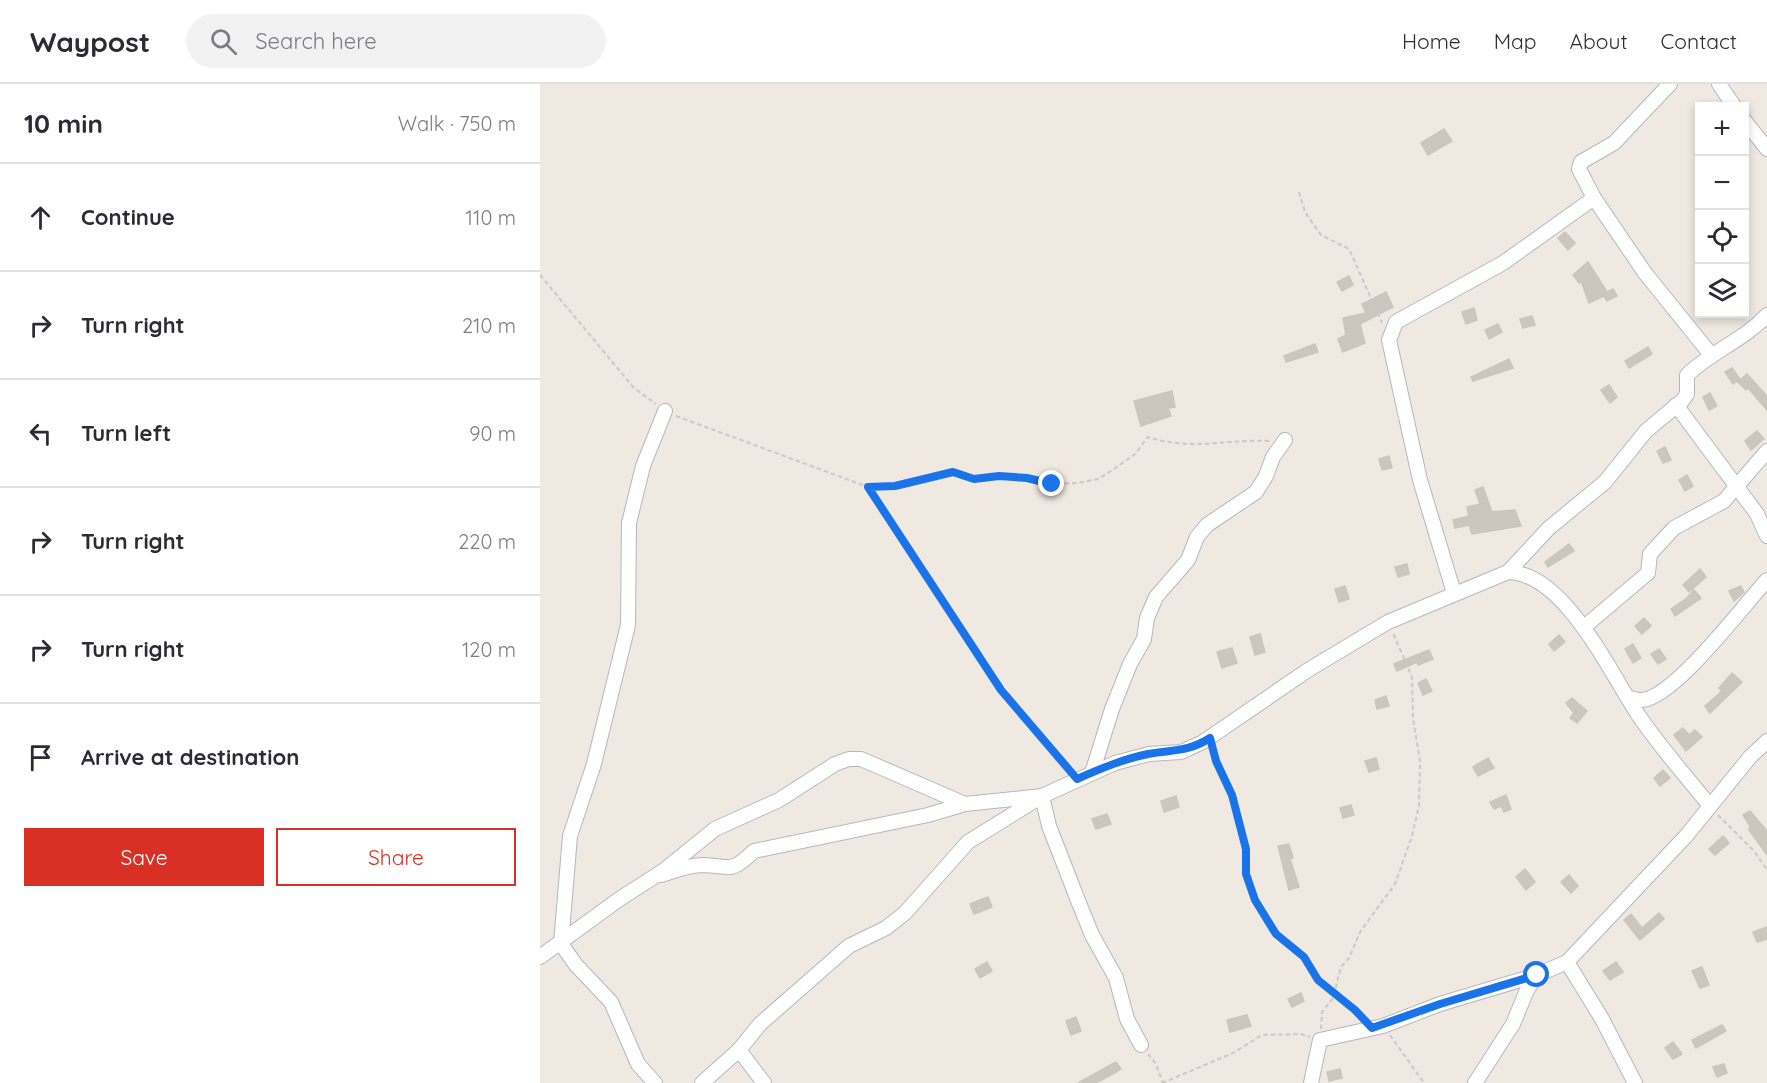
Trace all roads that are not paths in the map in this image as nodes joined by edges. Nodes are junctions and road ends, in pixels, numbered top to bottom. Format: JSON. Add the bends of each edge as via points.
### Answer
{"nodes":[{"id":1,"x":1670,"y":84,"type":"edge"},
{"id":2,"x":1719,"y":84,"type":"edge"},
{"id":3,"x":1731,"y":102,"type":"edge"},
{"id":4,"x":1749,"y":126,"type":"edge"},
{"id":5,"x":1767,"y":148,"type":"edge"},
{"id":6,"x":1594,"y":198,"type":"junction"},
{"id":7,"x":1767,"y":315,"type":"edge"},
{"id":8,"x":1712,"y":356,"type":"junction"},
{"id":9,"x":1676,"y":405,"type":"junction"},
{"id":10,"x":665,"y":411,"type":"road end"},
{"id":11,"x":1285,"y":440,"type":"road end"},
{"id":12,"x":1767,"y":451,"type":"edge"},
{"id":13,"x":1736,"y":486,"type":"junction"},
{"id":14,"x":1767,"y":536,"type":"edge"},
{"id":15,"x":1509,"y":572,"type":"junction"},
{"id":16,"x":1767,"y":580,"type":"edge"},
{"id":17,"x":1454,"y":593,"type":"junction"},
{"id":18,"x":1584,"y":627,"type":"junction"},
{"id":19,"x":1628,"y":698,"type":"junction"},
{"id":20,"x":1767,"y":741,"type":"edge"},
{"id":21,"x":1092,"y":773,"type":"junction"},
{"id":22,"x":1042,"y":796,"type":"junction"},
{"id":23,"x":965,"y":804,"type":"junction"},
{"id":24,"x":1710,"y":806,"type":"junction"},
{"id":25,"x":653,"y":877,"type":"junction"},
{"id":26,"x":561,"y":944,"type":"junction"},
{"id":27,"x":540,"y":957,"type":"edge"},
{"id":28,"x":1567,"y":962,"type":"junction"},
{"id":29,"x":1537,"y":975,"type":"junction"},
{"id":30,"x":1141,"y":1045,"type":"road end"},
{"id":31,"x":738,"y":1050,"type":"junction"},
{"id":32,"x":655,"y":1083,"type":"edge"},
{"id":33,"x":702,"y":1083,"type":"edge"},
{"id":34,"x":764,"y":1083,"type":"edge"},
{"id":35,"x":1311,"y":1083,"type":"edge"},
{"id":36,"x":1475,"y":1083,"type":"edge"},
{"id":37,"x":1635,"y":1083,"type":"edge"}],
"edges":[{"from":1,"to":6,"type":"street","via":[[1614,142],[1581,162],[1579,169]]},
{"from":2,"to":3,"type":"street"},
{"from":4,"to":5,"type":"street"},
{"from":6,"to":8,"type":"street","via":[[1662,296]]},
{"from":6,"to":17,"type":"street","via":[[1503,262],[1396,322],[1389,340],[1420,480]]},
{"from":7,"to":8,"type":"street","via":[[1738,341]]},
{"from":8,"to":9,"type":"street","via":[[1687,375],[1687,394]]},
{"from":9,"to":13,"type":"street"},
{"from":9,"to":15,"type":"street","via":[[1646,431],[1605,482],[1549,528]]},
{"from":10,"to":26,"type":"street","via":[[643,466],[629,523],[628,625],[594,764],[570,836]]},
{"from":11,"to":21,"type":"street","via":[[1256,492],[1207,525],[1197,537],[1188,560],[1155,597],[1144,639],[1112,709]]},
{"from":12,"to":13,"type":"street"},
{"from":13,"to":14,"type":"street","via":[[1757,514]]},
{"from":13,"to":18,"type":"street","via":[[1724,501],[1674,528],[1650,554],[1648,573]]},
{"from":15,"to":17,"type":"street"},
{"from":15,"to":18,"type":"street","via":[[1524,572],[1541,581]]},
{"from":16,"to":19,"type":"street","via":[[1695,664],[1651,697]]},
{"from":17,"to":21,"type":"street","via":[[1388,622],[1308,670],[1210,738],[1181,752],[1149,754]]},
{"from":18,"to":19,"type":"street"},
{"from":19,"to":24,"type":"street"},
{"from":20,"to":24,"type":"street"},
{"from":21,"to":22,"type":"street"},
{"from":22,"to":23,"type":"street"},
{"from":22,"to":30,"type":"street","via":[[1079,903],[1116,978],[1127,1019]]},
{"from":22,"to":31,"type":"street","via":[[968,842],[904,913],[886,928],[849,946],[760,1024]]},
{"from":23,"to":25,"type":"street","via":[[754,851],[740,864],[727,869],[702,865]]},
{"from":23,"to":25,"type":"street","via":[[861,759],[849,759],[779,800],[715,828]]},
{"from":24,"to":28,"type":"street"},
{"from":25,"to":26,"type":"street"},
{"from":26,"to":27,"type":"street"},
{"from":26,"to":32,"type":"street","via":[[611,1002],[638,1064]]},
{"from":28,"to":29,"type":"street"},
{"from":28,"to":37,"type":"street"},
{"from":29,"to":35,"type":"street","via":[[1377,1027],[1320,1040]]},
{"from":29,"to":36,"type":"street","via":[[1513,1024]]},
{"from":31,"to":33,"type":"street"},
{"from":31,"to":34,"type":"street"}]}
